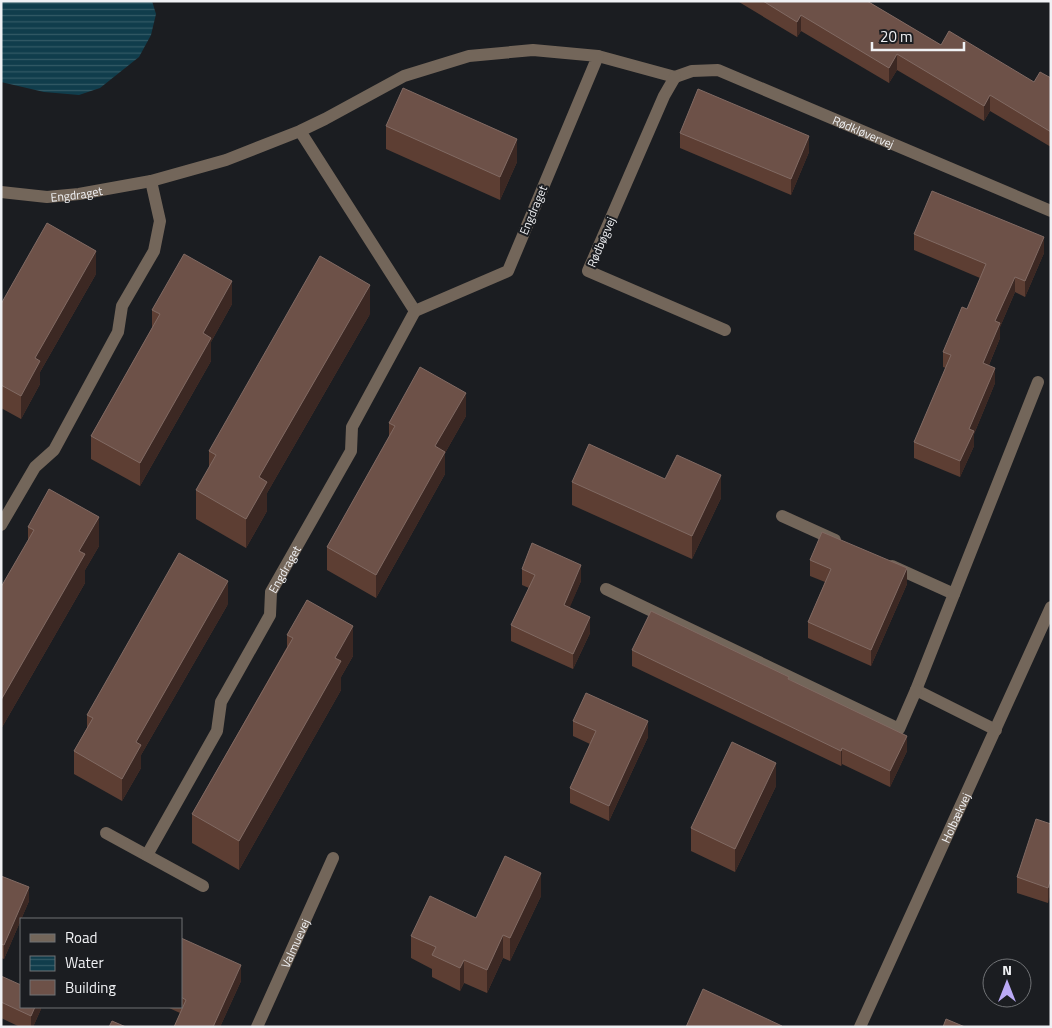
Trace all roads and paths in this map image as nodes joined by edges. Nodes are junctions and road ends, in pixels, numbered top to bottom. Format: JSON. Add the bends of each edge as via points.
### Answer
{"nodes":[{"id":1,"x":598,"y":56,"type":"junction"},
{"id":2,"x":675,"y":77,"type":"junction"},
{"id":3,"x":300,"y":131,"type":"junction"},
{"id":4,"x":151,"y":181,"type":"junction"},
{"id":5,"x":1,"y":192,"type":"edge"},
{"id":6,"x":1051,"y":211,"type":"edge"},
{"id":7,"x":415,"y":311,"type":"junction"},
{"id":8,"x":725,"y":330,"type":"dead end"},
{"id":9,"x":1038,"y":382,"type":"dead end"},
{"id":10,"x":782,"y":516,"type":"dead end"},
{"id":11,"x":1,"y":526,"type":"edge"},
{"id":12,"x":846,"y":545,"type":"edge"},
{"id":13,"x":882,"y":561,"type":"edge"},
{"id":14,"x":606,"y":588,"type":"dead end"},
{"id":15,"x":954,"y":594,"type":"junction"},
{"id":16,"x":1051,"y":607,"type":"edge"},
{"id":17,"x":916,"y":690,"type":"junction"},
{"id":18,"x":996,"y":730,"type":"junction"},
{"id":19,"x":106,"y":833,"type":"dead end"},
{"id":20,"x":147,"y":855,"type":"junction"},
{"id":21,"x":333,"y":858,"type":"dead end"},
{"id":22,"x":203,"y":886,"type":"dead end"},
{"id":23,"x":257,"y":1027,"type":"edge"},
{"id":24,"x":860,"y":1027,"type":"edge"}],
"edges":[{"from":1,"to":2,"type":"street","name":"Engdraget"},
{"from":1,"to":3,"type":"street","name":"Engdraget","via":[[533,50],[469,56],[404,76]]},
{"from":1,"to":7,"type":"street","name":"Engdraget","via":[[508,271]]},
{"from":2,"to":6,"type":"street","name":"Rødkløvervej","via":[[692,71],[718,70]]},
{"from":2,"to":8,"type":"street","name":"Rødbøgvej","via":[[588,271]]},
{"from":3,"to":4,"type":"street","name":"Engdraget","via":[[226,160]]},
{"from":3,"to":7,"type":"street"},
{"from":4,"to":5,"type":"street","name":"Engdraget","via":[[79,194],[47,196]]},
{"from":4,"to":11,"type":"street","via":[[160,221],[154,251],[122,306],[118,332],[54,450],[35,467]]},
{"from":7,"to":20,"type":"street","name":"Engdraget","via":[[352,427],[351,451],[271,592],[270,615],[221,702],[217,731]]},
{"from":9,"to":15,"type":"street"},
{"from":10,"to":12,"type":"street"},
{"from":13,"to":15,"type":"street"},
{"from":14,"to":17,"type":"street","via":[[899,729]]},
{"from":15,"to":17,"type":"street"},
{"from":16,"to":18,"type":"street","name":"Holbækvej"},
{"from":17,"to":18,"type":"street"},
{"from":18,"to":24,"type":"street","name":"Holbækvej"},
{"from":19,"to":20,"type":"street"},
{"from":20,"to":22,"type":"street"},
{"from":21,"to":23,"type":"street","name":"Valmuevej"}]}
